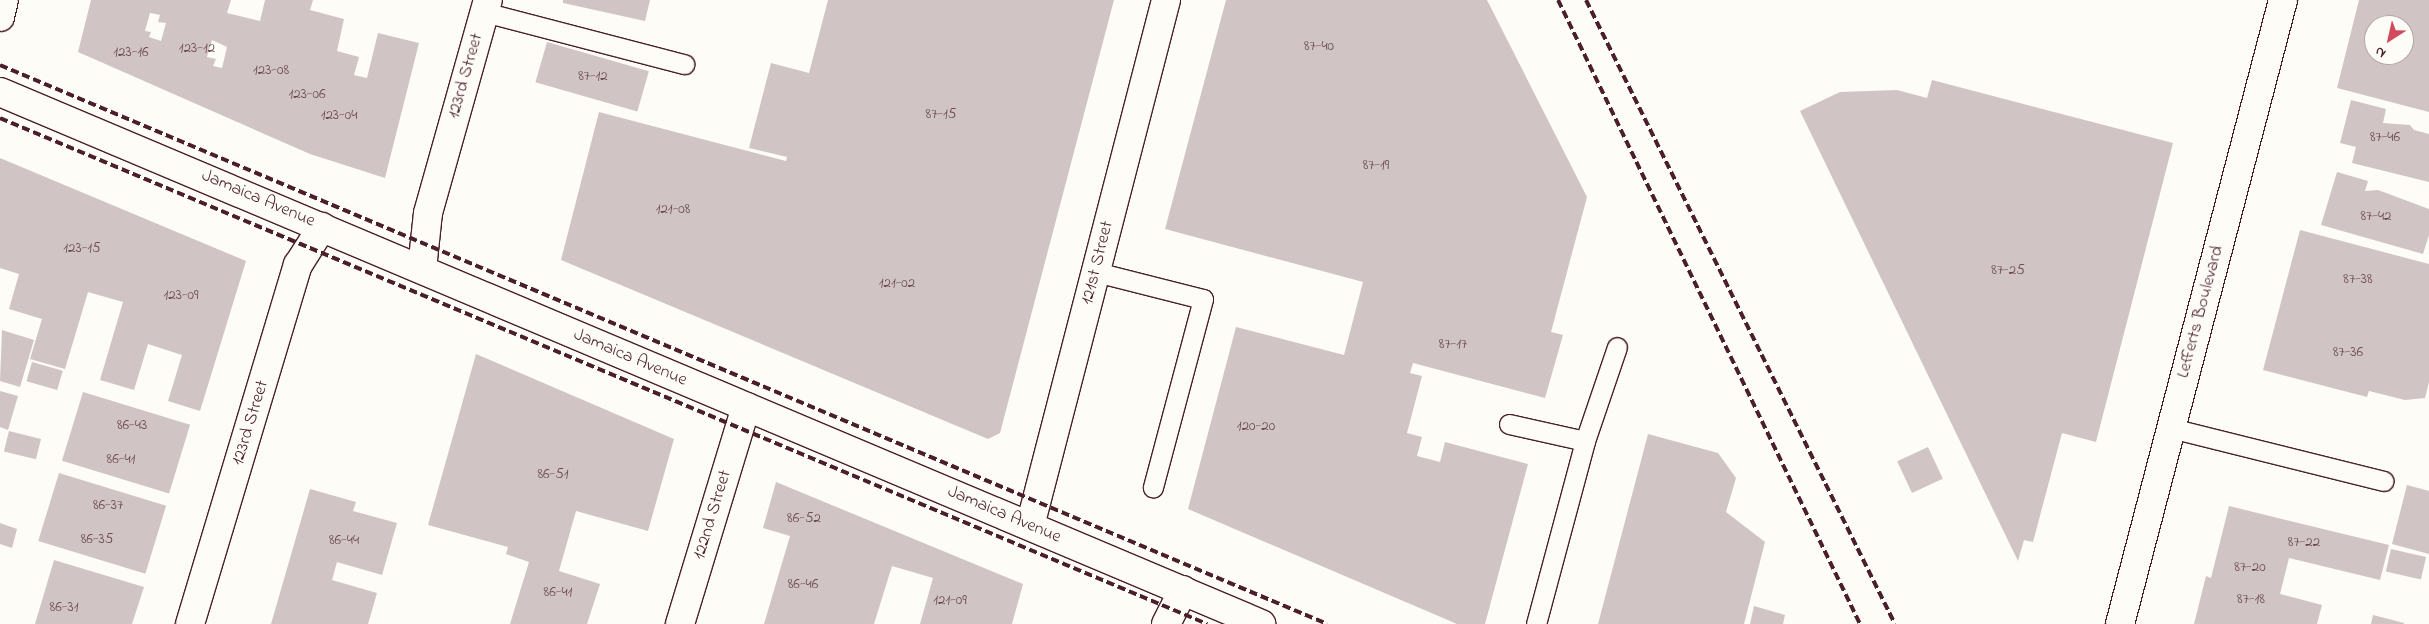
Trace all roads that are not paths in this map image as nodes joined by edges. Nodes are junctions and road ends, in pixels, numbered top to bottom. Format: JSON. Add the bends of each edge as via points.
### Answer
{"nodes":[{"id":1,"x":4,"y":0,"type":"edge"},
{"id":2,"x":1166,"y":0,"type":"edge"},
{"id":3,"x":2283,"y":0,"type":"edge"},
{"id":4,"x":486,"y":6,"type":"edge"},
{"id":5,"x":0,"y":17,"type":"edge"},
{"id":6,"x":684,"y":64,"type":"dead end"},
{"id":7,"x":0,"y":92,"type":"edge"},
{"id":8,"x":322,"y":227,"type":"junction"},
{"id":9,"x":422,"y":269,"type":"junction"},
{"id":10,"x":1096,"y":272,"type":"junction"},
{"id":11,"x":1617,"y":347,"type":"dead end"},
{"id":12,"x":746,"y":407,"type":"junction"},
{"id":13,"x":1509,"y":424,"type":"dead end"},
{"id":14,"x":2171,"y":428,"type":"junction"},
{"id":15,"x":1584,"y":441,"type":"junction"},
{"id":16,"x":2384,"y":481,"type":"dead end"},
{"id":17,"x":1153,"y":487,"type":"dead end"},
{"id":18,"x":1030,"y":526,"type":"junction"},
{"id":19,"x":1183,"y":590,"type":"junction"},
{"id":20,"x":190,"y":624,"type":"edge"},
{"id":21,"x":680,"y":624,"type":"edge"},
{"id":22,"x":1166,"y":624,"type":"edge"},
{"id":23,"x":1261,"y":624,"type":"edge"},
{"id":24,"x":1536,"y":624,"type":"edge"},
{"id":25,"x":2120,"y":624,"type":"edge"}],
"edges":[{"from":1,"to":5,"type":"street"},
{"from":2,"to":10,"type":"street","name":"121st Street"},
{"from":3,"to":14,"type":"street","name":"Lefferts Boulevard"},
{"from":4,"to":6,"type":"lane"},
{"from":4,"to":9,"type":"street","name":"123rd Street","via":[[428,213]]},
{"from":7,"to":8,"type":"street","name":"Jamaica Avenue"},
{"from":8,"to":9,"type":"street","name":"Jamaica Avenue"},
{"from":8,"to":20,"type":"street","name":"123rd Street","via":[[298,265]]},
{"from":9,"to":12,"type":"street","name":"Jamaica Avenue"},
{"from":10,"to":17,"type":"lane","via":[[1203,299]]},
{"from":10,"to":18,"type":"street","name":"121st Street"},
{"from":11,"to":15,"type":"lane"},
{"from":12,"to":18,"type":"street","name":"Jamaica Avenue"},
{"from":12,"to":21,"type":"street","name":"122nd Street"},
{"from":13,"to":15,"type":"lane"},
{"from":14,"to":16,"type":"lane"},
{"from":14,"to":25,"type":"street","name":"Lefferts Boulevard"},
{"from":15,"to":24,"type":"lane"},
{"from":18,"to":19,"type":"street","name":"Jamaica Avenue"},
{"from":19,"to":22,"type":"street"},
{"from":19,"to":23,"type":"street","name":"Jamaica Avenue"}]}
